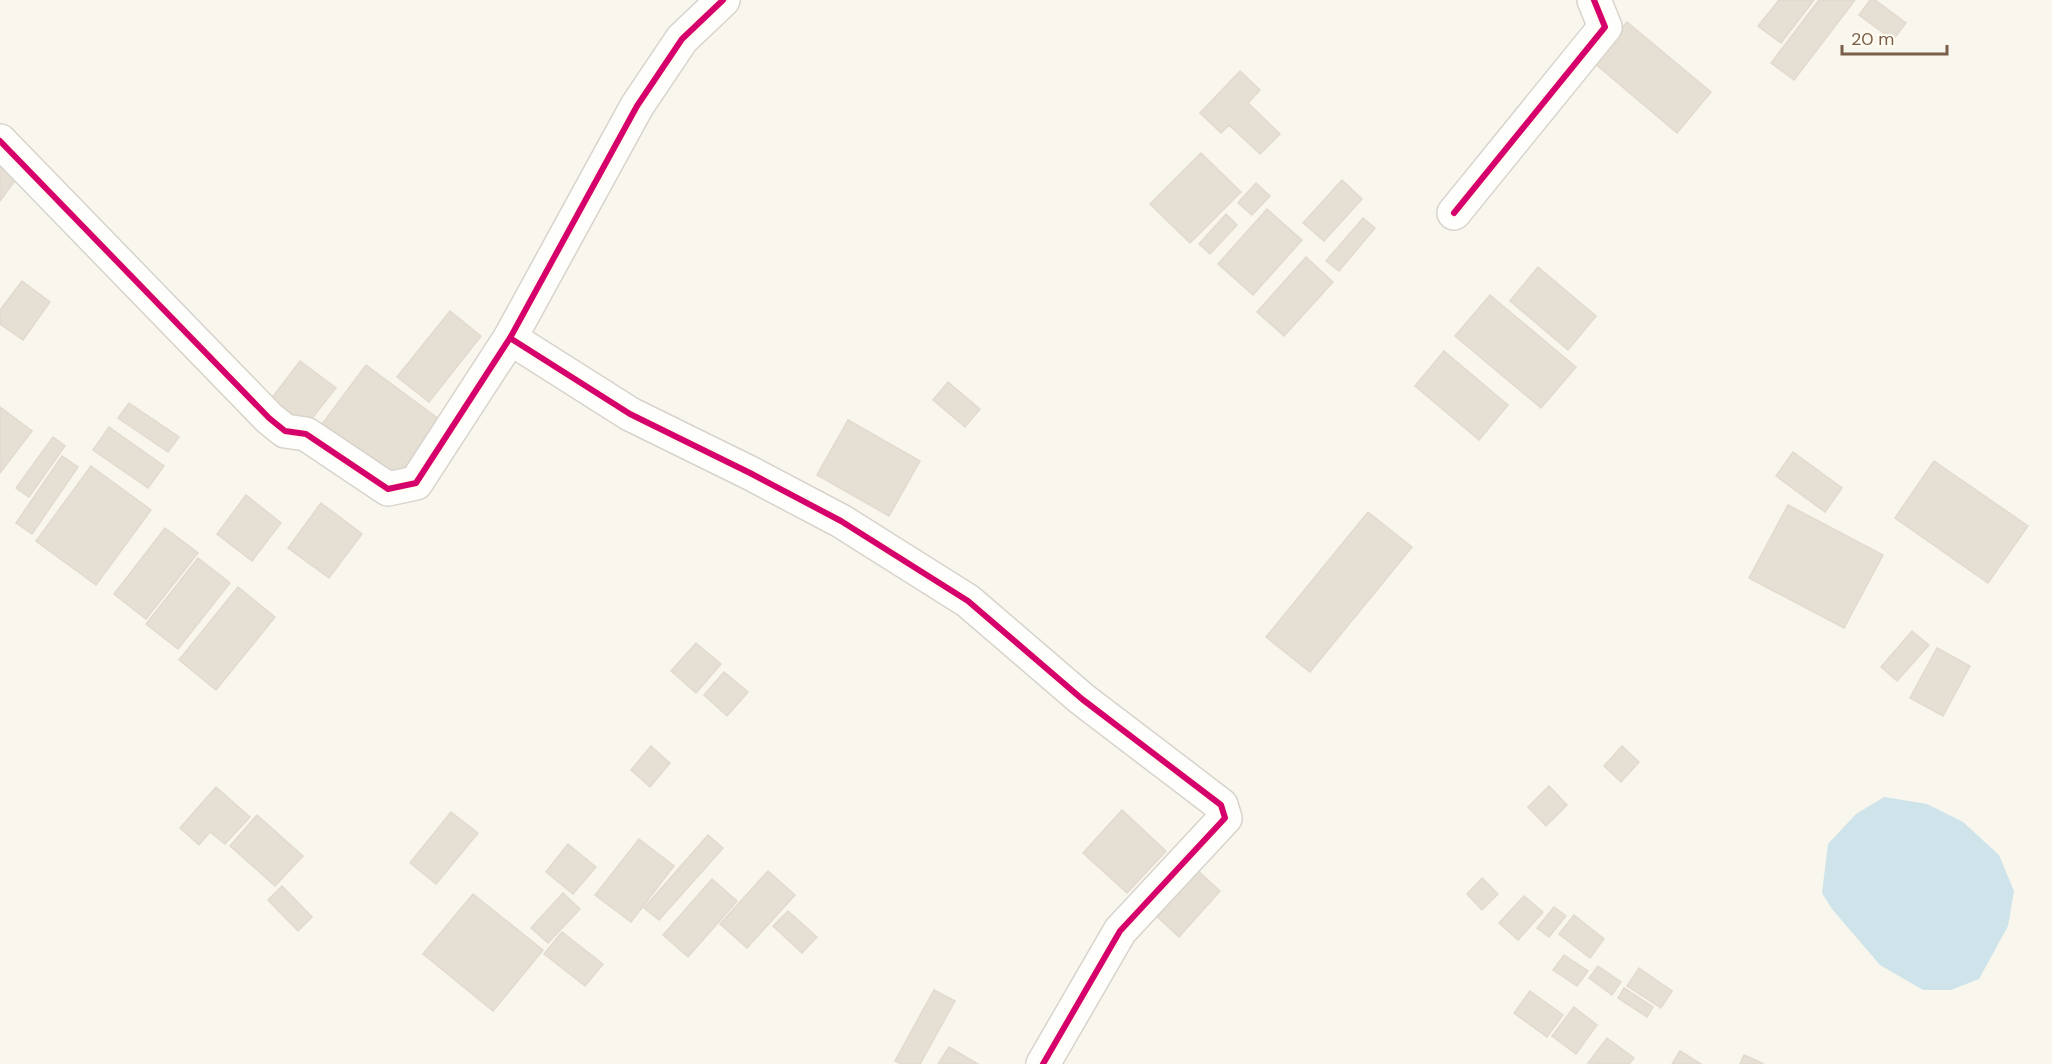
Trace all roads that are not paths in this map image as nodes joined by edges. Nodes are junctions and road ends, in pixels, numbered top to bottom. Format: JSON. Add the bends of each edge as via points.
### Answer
{"nodes":[{"id":1,"x":723,"y":0,"type":"edge"},
{"id":2,"x":1594,"y":0,"type":"edge"},
{"id":3,"x":0,"y":141,"type":"edge"},
{"id":4,"x":1454,"y":213,"type":"dead end"},
{"id":5,"x":510,"y":338,"type":"junction"},
{"id":6,"x":1043,"y":1064,"type":"edge"}],
"edges":[{"from":1,"to":5,"type":"street","via":[[682,39],[637,106]]},
{"from":2,"to":4,"type":"street","via":[[1605,27]]},
{"from":3,"to":5,"type":"street","via":[[269,418],[285,431],[306,434],[388,489],[416,483]]},
{"from":5,"to":6,"type":"street","via":[[630,414],[841,521],[968,601],[1082,699],[1221,805],[1225,818],[1120,931]]}]}
